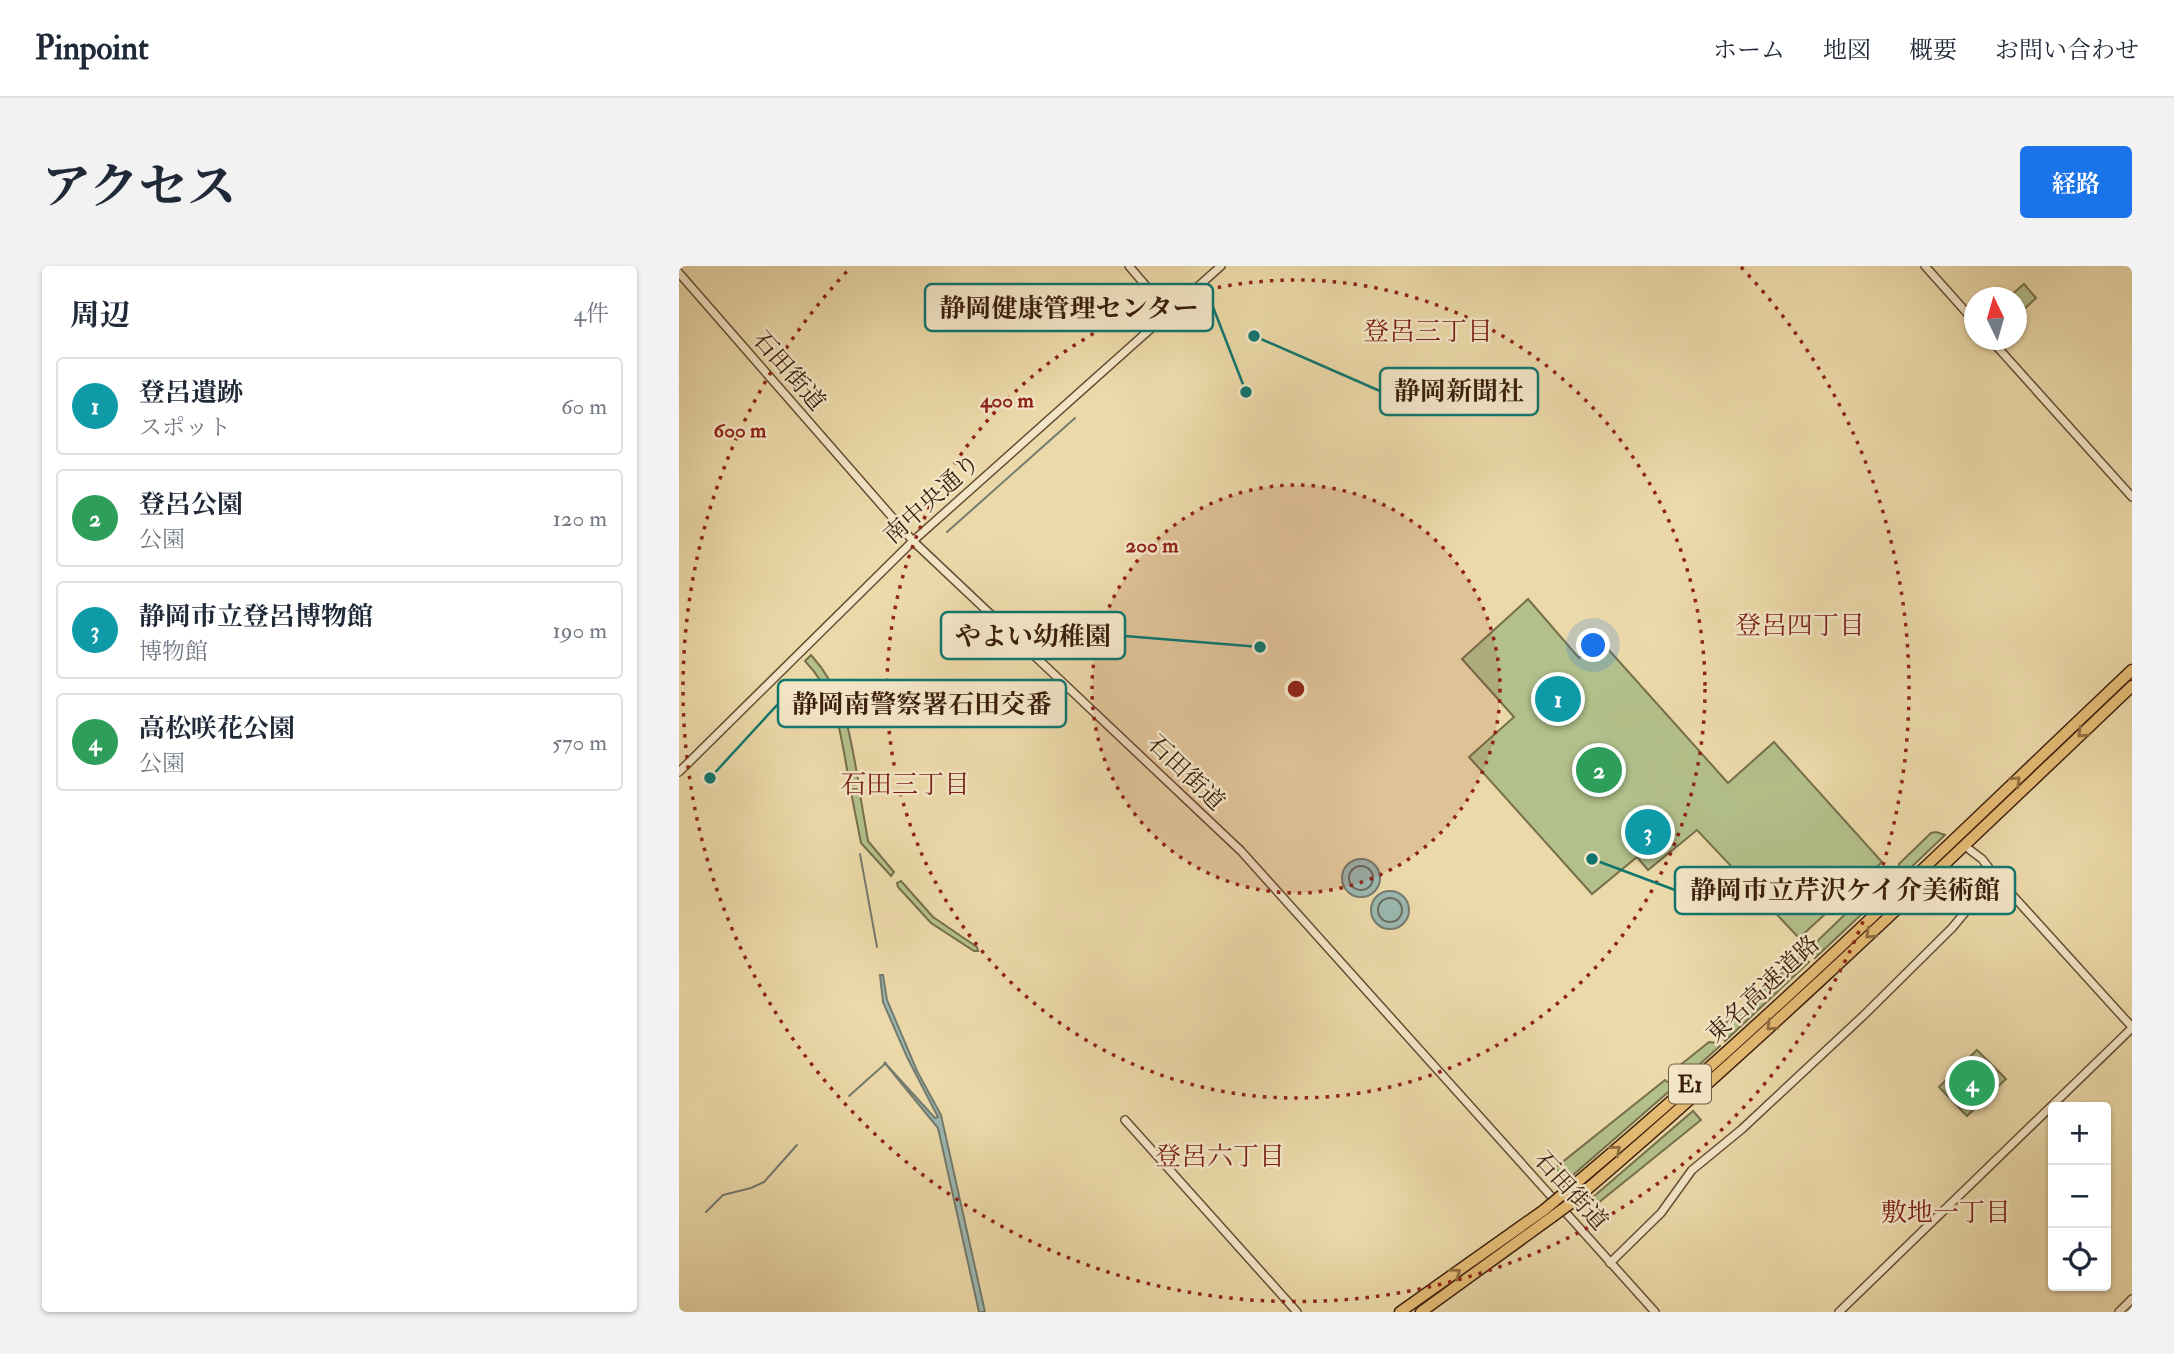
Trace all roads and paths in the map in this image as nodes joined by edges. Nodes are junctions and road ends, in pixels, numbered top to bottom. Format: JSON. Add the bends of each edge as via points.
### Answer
{"nodes":[{"id":1,"x":1129,"y":266,"type":"edge"},
{"id":2,"x":1221,"y":266,"type":"edge"},
{"id":3,"x":1924,"y":266,"type":"edge"},
{"id":4,"x":679,"y":273,"type":"edge"},
{"id":5,"x":1964,"y":310,"type":"edge"},
{"id":6,"x":1169,"y":313,"type":"junction"},
{"id":7,"x":2000,"y":350,"type":"edge"},
{"id":8,"x":2132,"y":497,"type":"edge"},
{"id":9,"x":913,"y":541,"type":"junction"},
{"id":10,"x":2132,"y":670,"type":"edge"},
{"id":11,"x":2132,"y":686,"type":"edge"},
{"id":12,"x":679,"y":772,"type":"edge"},
{"id":13,"x":1970,"y":850,"type":"dead end"},
{"id":14,"x":1995,"y":876,"type":"junction"},
{"id":15,"x":2132,"y":1028,"type":"edge"},
{"id":16,"x":1125,"y":1120,"type":"dead end"},
{"id":17,"x":1548,"y":1213,"type":"junction"},
{"id":18,"x":1610,"y":1263,"type":"junction"},
{"id":19,"x":2132,"y":1299,"type":"edge"},
{"id":20,"x":1297,"y":1312,"type":"edge"},
{"id":21,"x":1400,"y":1312,"type":"edge"},
{"id":22,"x":1421,"y":1312,"type":"edge"},
{"id":23,"x":1655,"y":1312,"type":"edge"},
{"id":24,"x":1839,"y":1312,"type":"edge"},
{"id":25,"x":2119,"y":1312,"type":"edge"}],
"edges":[{"from":1,"to":6,"type":"street"},
{"from":2,"to":6,"type":"street","name":"南中央通り"},
{"from":3,"to":5,"type":"street"},
{"from":4,"to":9,"type":"street","name":"石田街道"},
{"from":6,"to":9,"type":"street","name":"南中央通り"},
{"from":7,"to":8,"type":"street"},
{"from":9,"to":12,"type":"street","name":"南中央通り"},
{"from":9,"to":18,"type":"street","name":"石田街道","via":[[1241,851]]},
{"from":17,"to":10,"type":"highway","name":"東名高速道路","number":"E1","one_way":true,"bridge":true,"via":[[1563,1194],[1814,971]]},
{"from":11,"to":17,"type":"highway","name":"東名高速道路","number":"E1","one_way":true,"bridge":true,"via":[[1695,1096],[1571,1203]]},
{"from":13,"to":14,"type":"street"},
{"from":14,"to":15,"type":"street"},
{"from":14,"to":18,"type":"street","via":[[1952,928],[1864,1016],[1692,1170],[1661,1213]]},
{"from":15,"to":24,"type":"street"},
{"from":16,"to":20,"type":"street"},
{"from":21,"to":17,"type":"highway","name":"東名高速道路","number":"E1","one_way":true},
{"from":17,"to":22,"type":"highway","name":"東名高速道路","number":"E1"},
{"from":18,"to":23,"type":"street","name":"石田街道"},
{"from":19,"to":25,"type":"street"}]}
